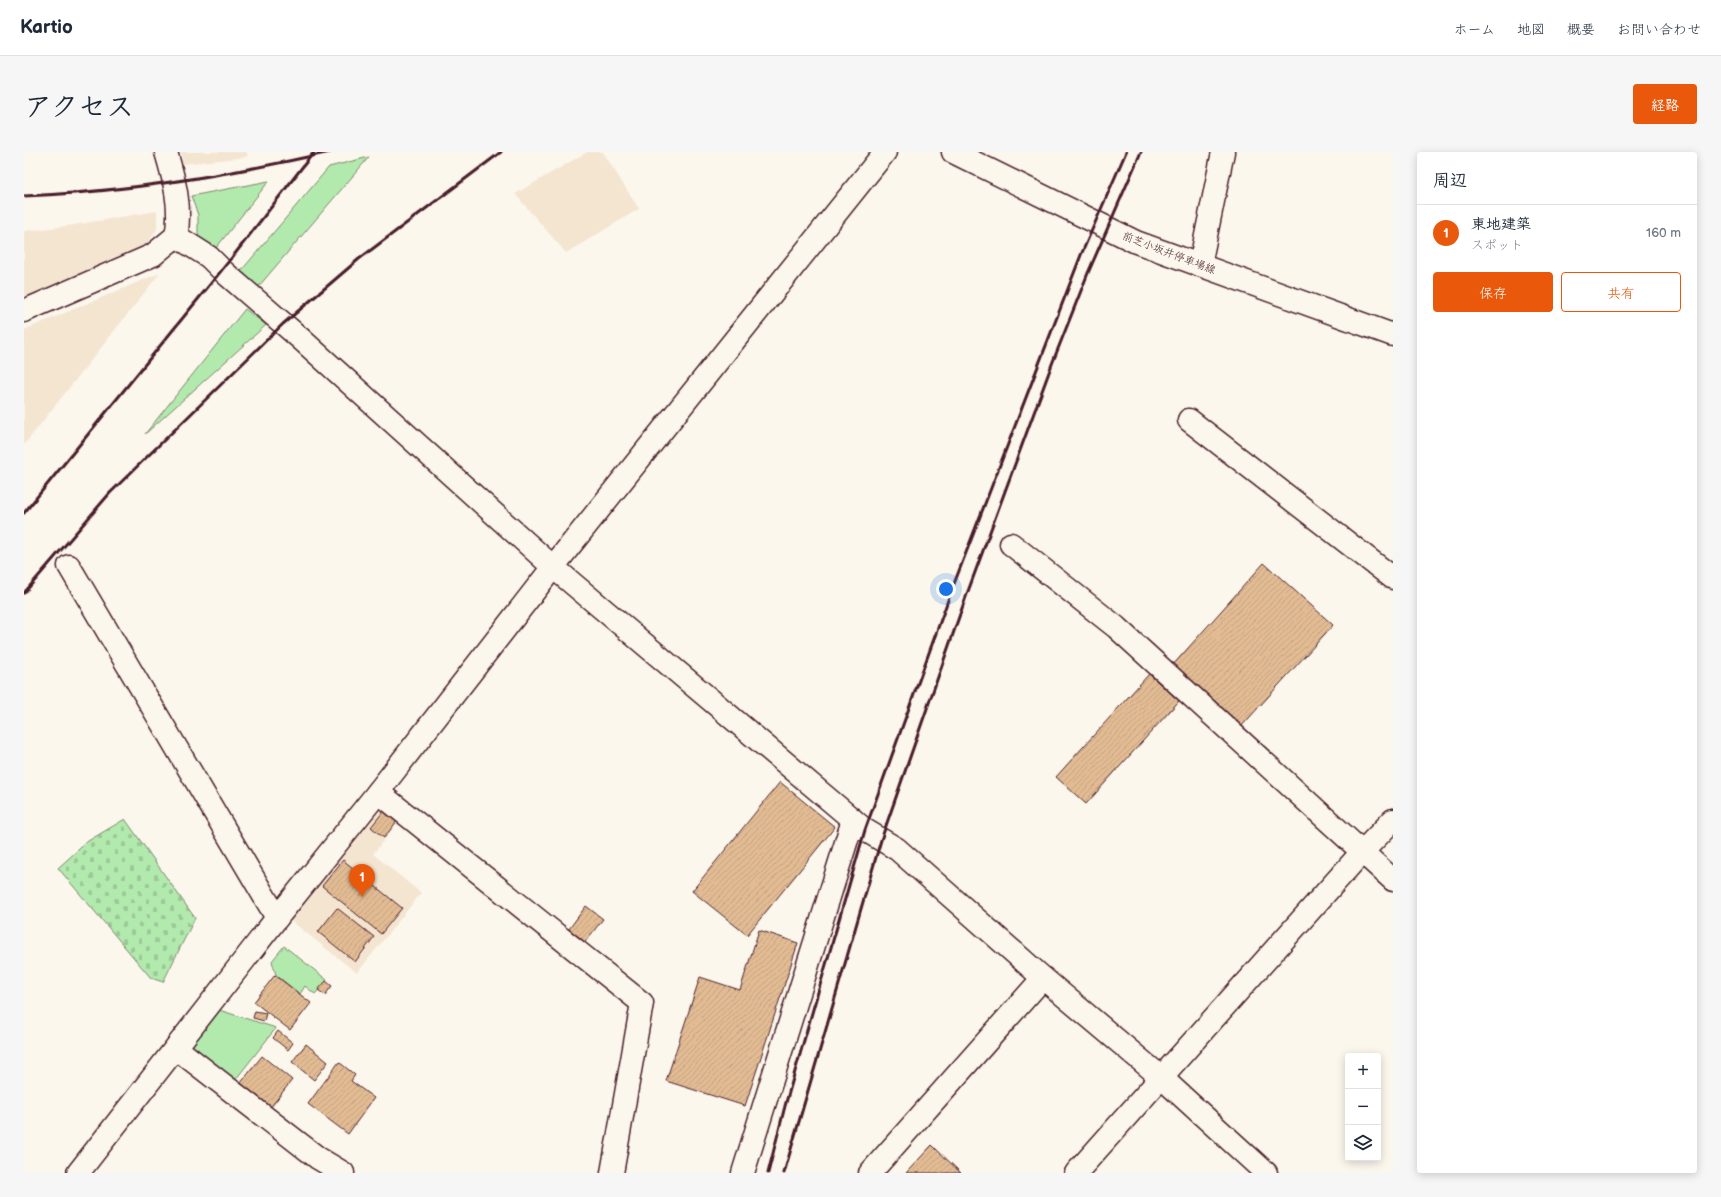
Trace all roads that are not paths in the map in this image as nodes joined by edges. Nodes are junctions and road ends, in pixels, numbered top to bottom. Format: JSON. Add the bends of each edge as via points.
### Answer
{"nodes":[{"id":1,"x":166,"y":152,"type":"edge"},
{"id":2,"x":884,"y":152,"type":"edge"},
{"id":3,"x":953,"y":152,"type":"edge"},
{"id":4,"x":1224,"y":152,"type":"edge"},
{"id":5,"x":176,"y":236,"type":"junction"},
{"id":6,"x":1200,"y":265,"type":"junction"},
{"id":7,"x":24,"y":311,"type":"edge"},
{"id":8,"x":1393,"y":334,"type":"edge"},
{"id":9,"x":1189,"y":420,"type":"dead end"},
{"id":10,"x":1011,"y":544,"type":"dead end"},
{"id":11,"x":70,"y":566,"type":"dead end"},
{"id":12,"x":553,"y":567,"type":"junction"},
{"id":13,"x":1393,"y":578,"type":"edge"},
{"id":14,"x":378,"y":792,"type":"junction"},
{"id":15,"x":853,"y":820,"type":"junction"},
{"id":16,"x":1393,"y":820,"type":"edge"},
{"id":17,"x":1362,"y":852,"type":"junction"},
{"id":18,"x":1393,"y":880,"type":"edge"},
{"id":19,"x":277,"y":918,"type":"junction"},
{"id":20,"x":1042,"y":978,"type":"junction"},
{"id":21,"x":176,"y":1048,"type":"junction"},
{"id":22,"x":1162,"y":1078,"type":"junction"},
{"id":23,"x":78,"y":1173,"type":"edge"},
{"id":24,"x":343,"y":1173,"type":"edge"},
{"id":25,"x":612,"y":1173,"type":"edge"},
{"id":26,"x":743,"y":1173,"type":"edge"},
{"id":27,"x":870,"y":1173,"type":"edge"},
{"id":28,"x":1076,"y":1173,"type":"edge"},
{"id":29,"x":1266,"y":1173,"type":"edge"}],
"edges":[{"from":1,"to":5,"type":"street","via":[[175,182],[178,214]]},
{"from":2,"to":12,"type":"street"},
{"from":3,"to":6,"type":"street","name":"前芝小坂井停車場線","via":[[1136,242]]},
{"from":4,"to":6,"type":"street"},
{"from":5,"to":7,"type":"street","via":[[154,255]]},
{"from":5,"to":12,"type":"street","via":[[209,256]]},
{"from":6,"to":8,"type":"street","name":"前芝小坂井停車場線"},
{"from":9,"to":13,"type":"street"},
{"from":10,"to":17,"type":"street","via":[[1116,627]]},
{"from":11,"to":19,"type":"street"},
{"from":12,"to":14,"type":"street"},
{"from":12,"to":15,"type":"street"},
{"from":14,"to":19,"type":"street"},
{"from":14,"to":25,"type":"street","via":[[642,1004]]},
{"from":15,"to":20,"type":"street","via":[[897,849]]},
{"from":15,"to":26,"type":"street"},
{"from":16,"to":17,"type":"street"},
{"from":17,"to":18,"type":"street"},
{"from":17,"to":22,"type":"street"},
{"from":19,"to":21,"type":"street"},
{"from":20,"to":22,"type":"street"},
{"from":20,"to":27,"type":"street"},
{"from":21,"to":23,"type":"street"},
{"from":21,"to":24,"type":"street","via":[[318,1158]]},
{"from":22,"to":28,"type":"street"},
{"from":22,"to":29,"type":"street"}]}
